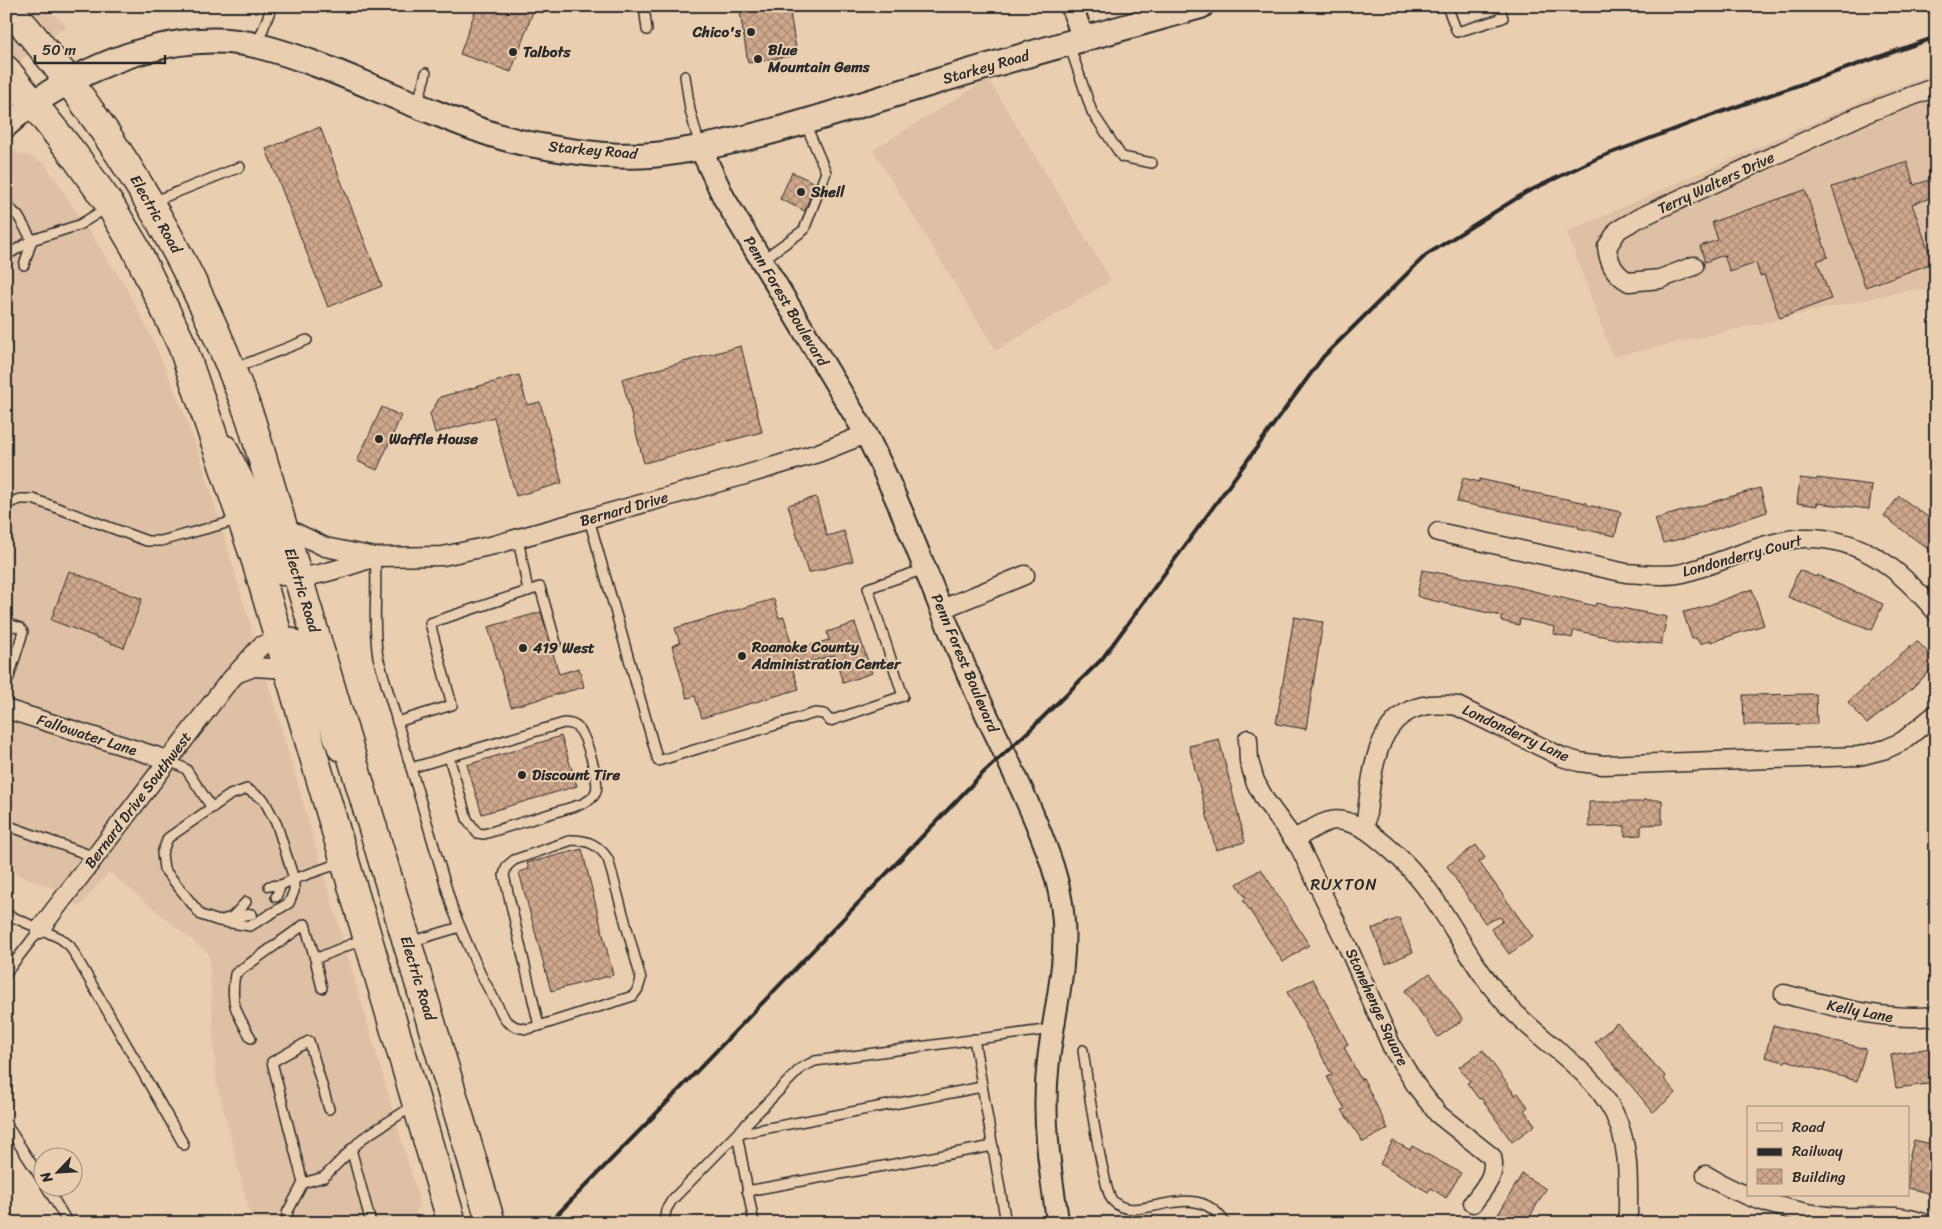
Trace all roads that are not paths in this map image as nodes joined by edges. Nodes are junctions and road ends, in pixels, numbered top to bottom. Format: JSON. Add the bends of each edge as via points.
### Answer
{"nodes":[{"id":1,"x":7,"y":6,"type":"edge"},
{"id":2,"x":272,"y":6,"type":"edge"},
{"id":3,"x":644,"y":6,"type":"edge"},
{"id":4,"x":1072,"y":6,"type":"edge"},
{"id":5,"x":1201,"y":6,"type":"edge"},
{"id":6,"x":1447,"y":6,"type":"edge"},
{"id":7,"x":1498,"y":6,"type":"edge"},
{"id":8,"x":647,"y":30,"type":"dead end"},
{"id":9,"x":1076,"y":41,"type":"junction"},
{"id":10,"x":257,"y":46,"type":"junction"},
{"id":11,"x":6,"y":70,"type":"edge"},
{"id":12,"x":426,"y":73,"type":"dead end"},
{"id":13,"x":685,"y":76,"type":"dead end"},
{"id":14,"x":68,"y":80,"type":"junction"},
{"id":15,"x":1936,"y":87,"type":"edge"},
{"id":16,"x":33,"y":103,"type":"junction"},
{"id":17,"x":417,"y":106,"type":"junction"},
{"id":18,"x":805,"y":122,"type":"junction"},
{"id":19,"x":6,"y":127,"type":"edge"},
{"id":20,"x":700,"y":147,"type":"junction"},
{"id":21,"x":1152,"y":163,"type":"dead end"},
{"id":22,"x":240,"y":167,"type":"dead end"},
{"id":23,"x":150,"y":203,"type":"junction"},
{"id":24,"x":6,"y":205,"type":"edge"},
{"id":25,"x":110,"y":205,"type":"junction"},
{"id":26,"x":32,"y":240,"type":"junction"},
{"id":27,"x":12,"y":252,"type":"dead end"},
{"id":28,"x":762,"y":260,"type":"junction"},
{"id":29,"x":24,"y":265,"type":"dead end"},
{"id":30,"x":1694,"y":266,"type":"dead end"},
{"id":31,"x":307,"y":340,"type":"dead end"},
{"id":32,"x":233,"y":369,"type":"junction"},
{"id":33,"x":210,"y":420,"type":"junction"},
{"id":34,"x":866,"y":434,"type":"junction"},
{"id":35,"x":6,"y":504,"type":"edge"},
{"id":36,"x":243,"y":518,"type":"junction"},
{"id":37,"x":588,"y":519,"type":"junction"},
{"id":38,"x":282,"y":526,"type":"junction"},
{"id":39,"x":1438,"y":532,"type":"dead end"},
{"id":40,"x":518,"y":538,"type":"junction"},
{"id":41,"x":376,"y":557,"type":"junction"},
{"id":42,"x":926,"y":569,"type":"junction"},
{"id":43,"x":1025,"y":575,"type":"dead end"},
{"id":44,"x":298,"y":576,"type":"junction"},
{"id":45,"x":528,"y":591,"type":"junction"},
{"id":46,"x":942,"y":609,"type":"junction"},
{"id":47,"x":1936,"y":612,"type":"edge"},
{"id":48,"x":6,"y":623,"type":"edge"},
{"id":49,"x":279,"y":638,"type":"junction"},
{"id":50,"x":556,"y":642,"type":"dead end"},
{"id":51,"x":288,"y":669,"type":"junction"},
{"id":52,"x":238,"y":673,"type":"junction"},
{"id":53,"x":6,"y":687,"type":"edge"},
{"id":54,"x":6,"y":709,"type":"edge"},
{"id":55,"x":1936,"y":714,"type":"edge"},
{"id":56,"x":397,"y":722,"type":"junction"},
{"id":57,"x":1248,"y":739,"type":"dead end"},
{"id":58,"x":449,"y":757,"type":"junction"},
{"id":59,"x":168,"y":760,"type":"junction"},
{"id":60,"x":411,"y":768,"type":"junction"},
{"id":61,"x":360,"y":786,"type":"junction"},
{"id":62,"x":212,"y":808,"type":"junction"},
{"id":63,"x":6,"y":825,"type":"edge"},
{"id":64,"x":1365,"y":829,"type":"junction"},
{"id":65,"x":1294,"y":839,"type":"junction"},
{"id":66,"x":95,"y":857,"type":"junction"},
{"id":67,"x":346,"y":861,"type":"junction"},
{"id":68,"x":294,"y":878,"type":"junction"},
{"id":69,"x":281,"y":885,"type":"junction"},
{"id":70,"x":269,"y":886,"type":"dead end"},
{"id":71,"x":276,"y":897,"type":"dead end"},
{"id":72,"x":246,"y":902,"type":"dead end"},
{"id":73,"x":6,"y":914,"type":"edge"},
{"id":74,"x":252,"y":914,"type":"dead end"},
{"id":75,"x":232,"y":917,"type":"junction"},
{"id":76,"x":219,"y":921,"type":"junction"},
{"id":77,"x":460,"y":927,"type":"junction"},
{"id":78,"x":40,"y":929,"type":"junction"},
{"id":79,"x":368,"y":937,"type":"junction"},
{"id":80,"x":408,"y":943,"type":"junction"},
{"id":81,"x":315,"y":959,"type":"junction"},
{"id":82,"x":6,"y":973,"type":"edge"},
{"id":83,"x":322,"y":988,"type":"dead end"},
{"id":84,"x":1784,"y":994,"type":"dead end"},
{"id":85,"x":1936,"y":1016,"type":"edge"},
{"id":86,"x":539,"y":1026,"type":"junction"},
{"id":87,"x":1052,"y":1029,"type":"junction"},
{"id":88,"x":251,"y":1038,"type":"dead end"},
{"id":89,"x":974,"y":1039,"type":"junction"},
{"id":90,"x":1083,"y":1050,"type":"dead end"},
{"id":91,"x":982,"y":1087,"type":"junction"},
{"id":92,"x":418,"y":1104,"type":"junction"},
{"id":93,"x":329,"y":1109,"type":"dead end"},
{"id":94,"x":6,"y":1124,"type":"edge"},
{"id":95,"x":737,"y":1134,"type":"junction"},
{"id":96,"x":184,"y":1145,"type":"dead end"},
{"id":97,"x":993,"y":1146,"type":"junction"},
{"id":98,"x":351,"y":1149,"type":"junction"},
{"id":99,"x":32,"y":1164,"type":"edge"},
{"id":100,"x":1706,"y":1175,"type":"dead end"},
{"id":101,"x":303,"y":1183,"type":"junction"},
{"id":102,"x":747,"y":1191,"type":"junction"},
{"id":103,"x":52,"y":1196,"type":"edge"},
{"id":104,"x":1473,"y":1204,"type":"dead end"},
{"id":105,"x":1855,"y":1220,"type":"edge"},
{"id":106,"x":68,"y":1223,"type":"edge"},
{"id":107,"x":289,"y":1223,"type":"edge"},
{"id":108,"x":371,"y":1223,"type":"edge"},
{"id":109,"x":452,"y":1223,"type":"edge"},
{"id":110,"x":491,"y":1223,"type":"edge"},
{"id":111,"x":664,"y":1223,"type":"edge"},
{"id":112,"x":754,"y":1223,"type":"edge"},
{"id":113,"x":1006,"y":1223,"type":"edge"},
{"id":114,"x":1058,"y":1223,"type":"edge"},
{"id":115,"x":1226,"y":1223,"type":"edge"},
{"id":116,"x":1626,"y":1223,"type":"edge"},
{"id":117,"x":1923,"y":1223,"type":"edge"}],
"edges":[{"from":1,"to":14,"type":"main road","name":"Electric Road"},
{"from":2,"to":10,"type":"lane"},
{"from":3,"to":8,"type":"lane"},
{"from":4,"to":9,"type":"street"},
{"from":5,"to":9,"type":"main road","name":"Starkey Road"},
{"from":6,"to":7,"type":"lane","via":[[1457,32],[1502,18]]},
{"from":9,"to":18,"type":"main road","name":"Starkey Road"},
{"from":9,"to":21,"type":"lane","via":[[1092,112],[1122,157]]},
{"from":10,"to":14,"type":"main road","name":"Starkey Road","via":[[188,42],[117,59]]},
{"from":10,"to":17,"type":"main road","name":"Starkey Road","via":[[337,73]]},
{"from":11,"to":16,"type":"main road"},
{"from":12,"to":17,"type":"lane"},
{"from":13,"to":20,"type":"lane"},
{"from":14,"to":16,"type":"main road","name":"Starkey Road"},
{"from":14,"to":23,"type":"main road","name":"Electric Road"},
{"from":15,"to":30,"type":"street","name":"Terry Walters Drive","via":[[1864,114],[1640,218],[1618,230],[1607,247],[1608,260],[1614,270],[1629,282],[1660,279]]},
{"from":16,"to":19,"type":"street","name":"Starkey Road"},
{"from":16,"to":25,"type":"main road"},
{"from":17,"to":20,"type":"main road","name":"Starkey Road","via":[[483,132],[571,151],[667,154]]},
{"from":18,"to":20,"type":"main road","name":"Starkey Road"},
{"from":18,"to":28,"type":"lane","via":[[826,172],[804,230]]},
{"from":20,"to":28,"type":"street","name":"Penn Forest Boulevard","via":[[724,198]]},
{"from":22,"to":23,"type":"lane"},
{"from":23,"to":32,"type":"main road","name":"Electric Road","via":[[205,304]]},
{"from":24,"to":26,"type":"lane","via":[[18,216]]},
{"from":25,"to":26,"type":"lane","via":[[79,225]]},
{"from":25,"to":33,"type":"main road","via":[[157,290]]},
{"from":26,"to":27,"type":"lane"},
{"from":26,"to":29,"type":"lane"},
{"from":28,"to":34,"type":"street","name":"Penn Forest Boulevard"},
{"from":31,"to":32,"type":"lane"},
{"from":32,"to":38,"type":"main road","name":"Electric Road"},
{"from":33,"to":36,"type":"main road"},
{"from":33,"to":44,"type":"street","name":"Bernard Drive","via":[[253,497],[277,572],[282,576]]},
{"from":34,"to":37,"type":"street","name":"Bernard Drive","via":[[790,462]]},
{"from":34,"to":42,"type":"street","name":"Penn Forest Boulevard"},
{"from":35,"to":36,"type":"lane","via":[[33,499],[147,541],[161,541]]},
{"from":36,"to":49,"type":"main road"},
{"from":37,"to":40,"type":"street","name":"Bernard Drive"},
{"from":37,"to":42,"type":"lane","via":[[658,760],[815,713],[824,714],[830,721],[902,696],[868,588]]},
{"from":38,"to":41,"type":"street","name":"Bernard Drive","via":[[325,547]]},
{"from":38,"to":44,"type":"main road","name":"Electric Road"},
{"from":39,"to":47,"type":"street","name":"Londonderry Court","via":[[1626,573],[1654,575],[1682,573],[1804,538],[1828,540],[1875,556],[1896,570]]},
{"from":40,"to":41,"type":"street","name":"Bernard Drive","via":[[443,556]]},
{"from":40,"to":45,"type":"lane"},
{"from":41,"to":44,"type":"street","name":"Bernard Drive","via":[[326,572]]},
{"from":41,"to":56,"type":"lane","via":[[375,641]]},
{"from":42,"to":46,"type":"street","name":"Penn Forest Boulevard"},
{"from":43,"to":46,"type":"street"},
{"from":44,"to":61,"type":"main road","name":"Electric Road"},
{"from":45,"to":50,"type":"lane","via":[[540,587]]},
{"from":45,"to":56,"type":"lane","via":[[430,623],[452,705]]},
{"from":46,"to":87,"type":"street","name":"Penn Forest Boulevard","via":[[966,670],[1020,784],[1058,885],[1065,947]]},
{"from":48,"to":53,"type":"lane","via":[[23,632]]},
{"from":49,"to":51,"type":"main road"},
{"from":49,"to":52,"type":"street","name":"Bernard Drive Southwest","via":[[262,646]]},
{"from":49,"to":61,"type":"street","via":[[293,638],[300,650],[344,764]]},
{"from":51,"to":52,"type":"street","via":[[254,667]]},
{"from":51,"to":67,"type":"main road"},
{"from":52,"to":59,"type":"street","name":"Bernard Drive Southwest"},
{"from":54,"to":59,"type":"street","name":"Fallowater Lane"},
{"from":55,"to":64,"type":"street","name":"Londonderry Lane","via":[[1903,741],[1859,756],[1602,765],[1562,757],[1457,706],[1424,705],[1406,713],[1383,736],[1372,770]]},
{"from":56,"to":60,"type":"lane"},
{"from":57,"to":65,"type":"street","name":"Stonehenge Square","via":[[1249,761],[1256,781],[1265,800]]},
{"from":58,"to":58,"type":"lane","via":[[564,723],[572,724],[584,736],[598,782],[596,792],[591,800],[582,804],[484,834],[477,832],[467,819]]},
{"from":58,"to":60,"type":"lane"},
{"from":59,"to":62,"type":"lane","via":[[186,769]]},
{"from":59,"to":66,"type":"street","name":"Bernard Drive Southwest"},
{"from":60,"to":77,"type":"lane"},
{"from":61,"to":80,"type":"main road","name":"Electric Road"},
{"from":62,"to":68,"type":"lane","via":[[230,795],[247,789],[264,800],[277,825]]},
{"from":62,"to":76,"type":"lane","via":[[168,838],[162,853],[164,869],[201,915]]},
{"from":63,"to":66,"type":"lane"},
{"from":64,"to":65,"type":"street","via":[[1347,820],[1336,819]]},
{"from":64,"to":116,"type":"street","via":[[1407,865],[1430,893],[1509,1008],[1600,1091],[1623,1134],[1627,1156]]},
{"from":65,"to":104,"type":"street","name":"Stonehenge Square","via":[[1348,947],[1392,1047],[1438,1114],[1492,1157],[1493,1174]]},
{"from":66,"to":78,"type":"street","name":"Bernard Drive Southwest"},
{"from":67,"to":68,"type":"lane"},
{"from":67,"to":79,"type":"main road"},
{"from":68,"to":69,"type":"lane"},
{"from":68,"to":76,"type":"lane","via":[[294,891],[289,903],[250,926]]},
{"from":69,"to":70,"type":"lane"},
{"from":69,"to":71,"type":"lane"},
{"from":72,"to":75,"type":"lane"},
{"from":73,"to":78,"type":"lane"},
{"from":74,"to":75,"type":"lane"},
{"from":75,"to":76,"type":"lane"},
{"from":77,"to":80,"type":"lane"},
{"from":77,"to":86,"type":"lane","via":[[501,1014],[516,1027]]},
{"from":78,"to":82,"type":"lane"},
{"from":78,"to":96,"type":"lane","via":[[70,946]]},
{"from":79,"to":81,"type":"lane"},
{"from":79,"to":92,"type":"main road"},
{"from":80,"to":110,"type":"main road","name":"Electric Road"},
{"from":81,"to":83,"type":"lane"},
{"from":81,"to":88,"type":"lane","via":[[305,924],[235,974],[231,995],[237,1014]]},
{"from":84,"to":85,"type":"street","name":"Kelly Lane","via":[[1883,1017],[1911,1019]]},
{"from":86,"to":86,"type":"lane","via":[[632,996],[638,988],[640,973],[608,859],[594,844],[584,840],[572,840],[514,860],[504,875]]},
{"from":87,"to":89,"type":"lane"},
{"from":87,"to":114,"type":"street","name":"Penn Forest Boulevard","via":[[1046,1115]]},
{"from":89,"to":91,"type":"lane"},
{"from":89,"to":95,"type":"lane","via":[[815,1061],[801,1068]]},
{"from":90,"to":115,"type":"lane","via":[[1098,1150],[1113,1201],[1133,1210],[1199,1202],[1211,1207]]},
{"from":91,"to":95,"type":"lane"},
{"from":91,"to":97,"type":"lane"},
{"from":92,"to":98,"type":"lane"},
{"from":92,"to":109,"type":"main road"},
{"from":93,"to":101,"type":"lane","via":[[309,1041],[272,1062]]},
{"from":94,"to":99,"type":"lane"},
{"from":95,"to":102,"type":"lane"},
{"from":95,"to":111,"type":"lane","via":[[672,1200]]},
{"from":97,"to":102,"type":"lane"},
{"from":97,"to":113,"type":"lane"},
{"from":98,"to":101,"type":"lane","via":[[324,1177]]},
{"from":98,"to":108,"type":"lane"},
{"from":100,"to":105,"type":"street","via":[[1748,1197],[1815,1214]]},
{"from":101,"to":107,"type":"lane","via":[[287,1214]]},
{"from":102,"to":112,"type":"lane"},
{"from":103,"to":106,"type":"lane"},
{"from":105,"to":117,"type":"street","via":[[1893,1216]]}]}
